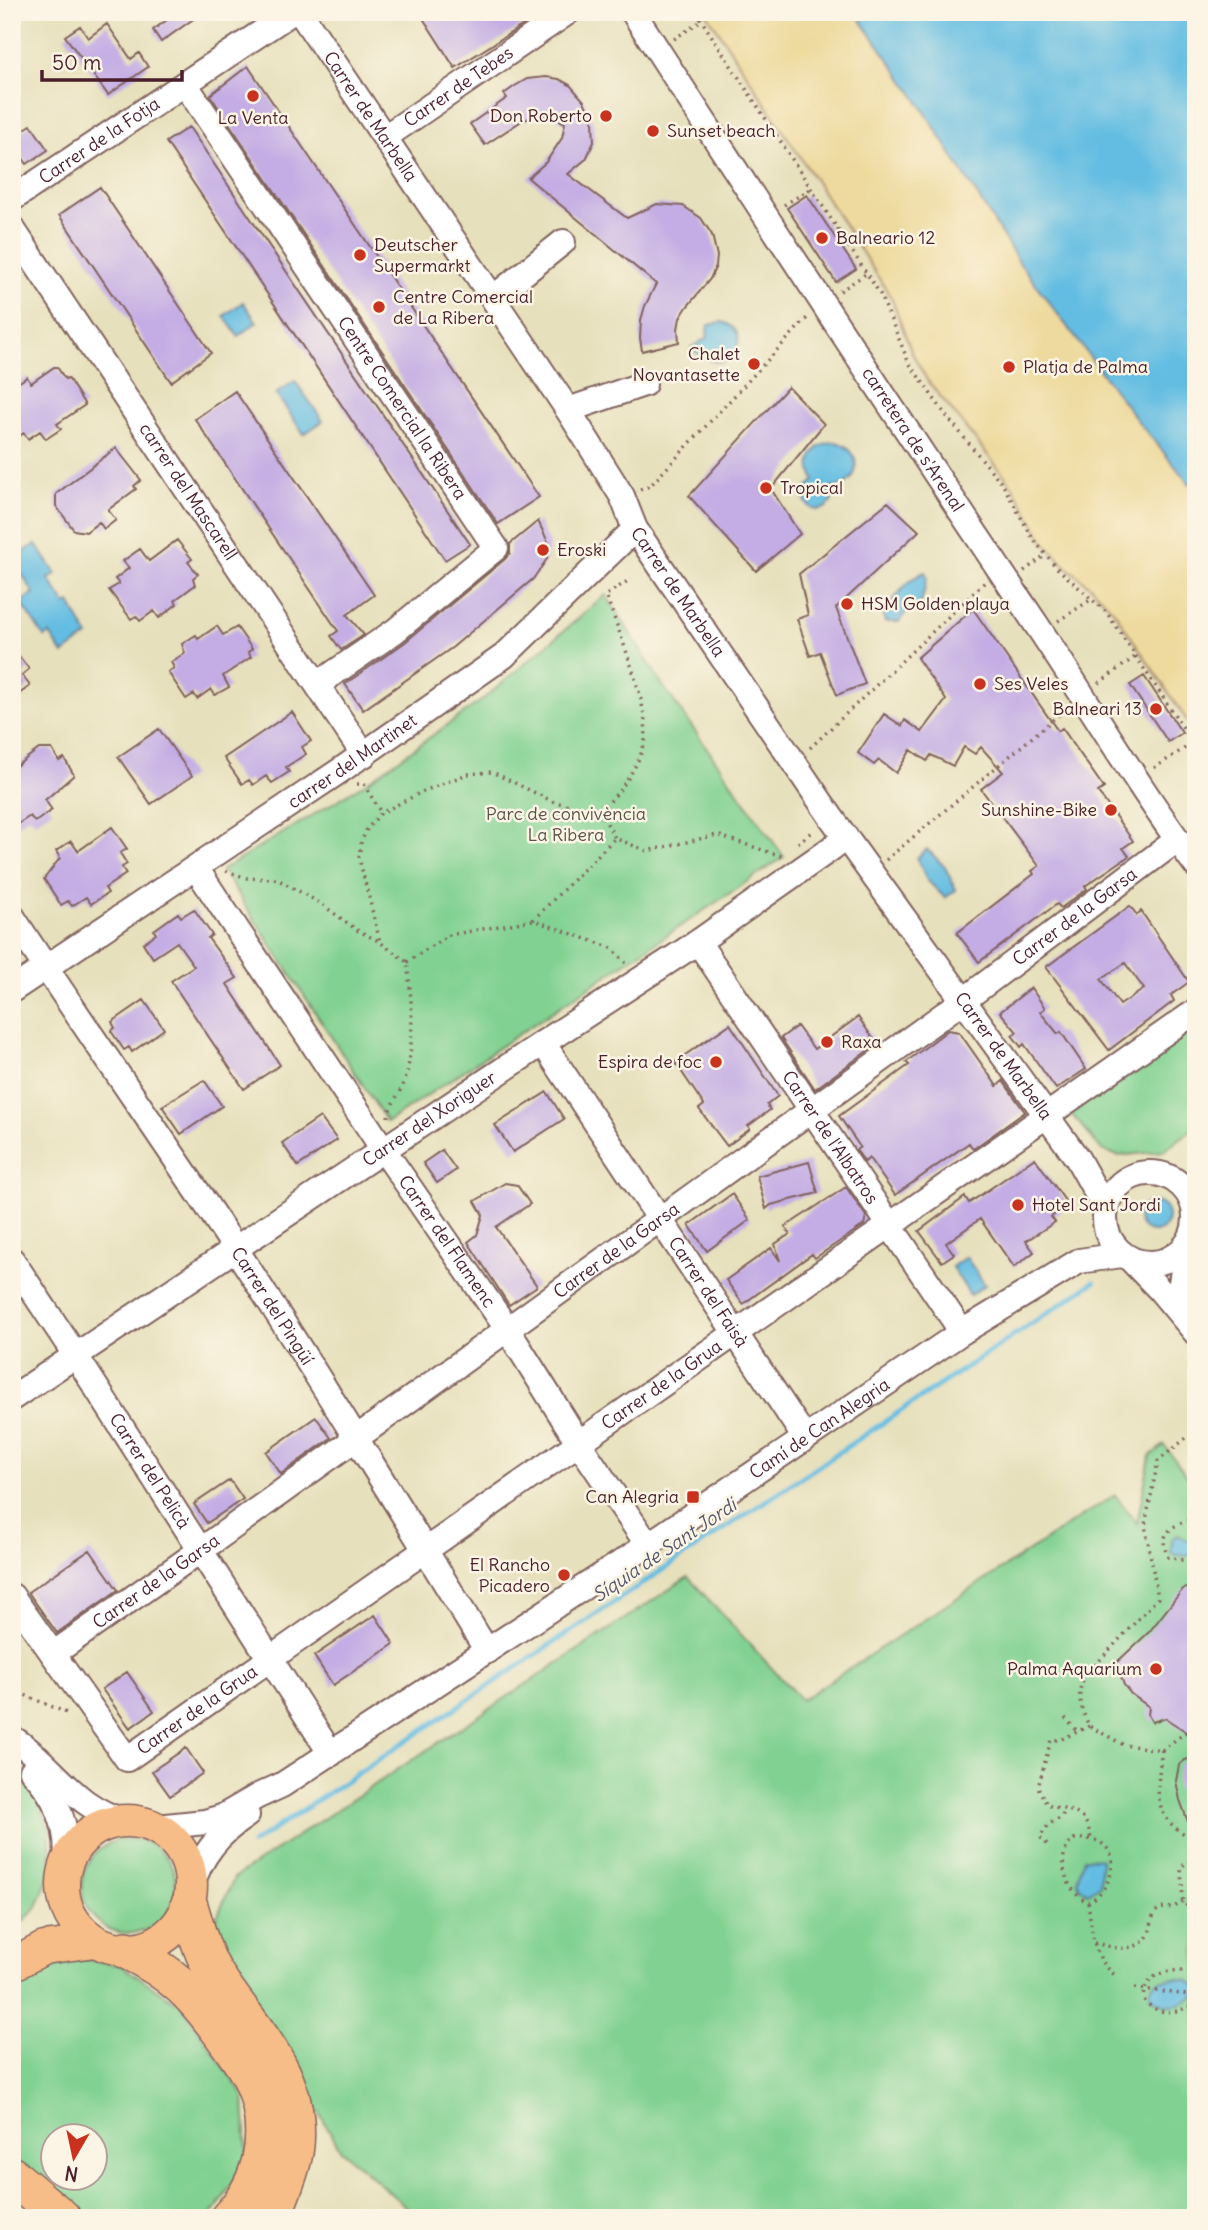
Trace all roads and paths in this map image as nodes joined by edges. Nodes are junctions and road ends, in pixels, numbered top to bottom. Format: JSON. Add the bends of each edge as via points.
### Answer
{"nodes":[{"id":1,"x":292,"y":12,"type":"edge"},
{"id":2,"x":300,"y":12,"type":"edge"},
{"id":3,"x":568,"y":12,"type":"edge"},
{"id":4,"x":633,"y":12,"type":"edge"},
{"id":5,"x":695,"y":12,"type":"edge"},
{"id":6,"x":701,"y":21,"type":"junction"},
{"id":7,"x":657,"y":50,"type":"junction"},
{"id":8,"x":185,"y":84,"type":"junction"},
{"id":9,"x":385,"y":137,"type":"junction"},
{"id":10,"x":812,"y":188,"type":"junction"},
{"id":11,"x":12,"y":198,"type":"edge"},
{"id":12,"x":765,"y":217,"type":"junction"},
{"id":13,"x":12,"y":228,"type":"edge"},
{"id":14,"x":563,"y":242,"type":"dead end"},
{"id":15,"x":867,"y":273,"type":"junction"},
{"id":16,"x":494,"y":298,"type":"junction"},
{"id":17,"x":821,"y":303,"type":"junction"},
{"id":18,"x":644,"y":384,"type":"dead end"},
{"id":19,"x":568,"y":410,"type":"junction"},
{"id":20,"x":622,"y":496,"type":"junction"},
{"id":21,"x":635,"y":529,"type":"junction"},
{"id":22,"x":1047,"y":555,"type":"junction"},
{"id":23,"x":1003,"y":575,"type":"junction"},
{"id":24,"x":631,"y":579,"type":"dead end"},
{"id":25,"x":1092,"y":599,"type":"junction"},
{"id":26,"x":1041,"y":632,"type":"junction"},
{"id":27,"x":1135,"y":657,"type":"junction"},
{"id":28,"x":318,"y":684,"type":"junction"},
{"id":29,"x":1083,"y":694,"type":"junction"},
{"id":30,"x":1194,"y":745,"type":"edge"},
{"id":31,"x":364,"y":755,"type":"junction"},
{"id":32,"x":794,"y":763,"type":"junction"},
{"id":33,"x":341,"y":771,"type":"junction"},
{"id":34,"x":1137,"y":779,"type":"junction"},
{"id":35,"x":600,"y":811,"type":"junction"},
{"id":36,"x":382,"y":813,"type":"junction"},
{"id":37,"x":831,"y":817,"type":"junction"},
{"id":38,"x":615,"y":838,"type":"junction"},
{"id":39,"x":846,"y":838,"type":"junction"},
{"id":40,"x":1177,"y":840,"type":"junction"},
{"id":41,"x":790,"y":865,"type":"junction"},
{"id":42,"x":1196,"y":865,"type":"edge"},
{"id":43,"x":196,"y":868,"type":"junction"},
{"id":44,"x":871,"y":873,"type":"junction"},
{"id":45,"x":12,"y":916,"type":"edge"},
{"id":46,"x":533,"y":920,"type":"junction"},
{"id":47,"x":380,"y":942,"type":"junction"},
{"id":48,"x":698,"y":942,"type":"junction"},
{"id":49,"x":407,"y":962,"type":"junction"},
{"id":50,"x":45,"y":967,"type":"junction"},
{"id":51,"x":637,"y":981,"type":"junction"},
{"id":52,"x":12,"y":989,"type":"edge"},
{"id":53,"x":964,"y":1000,"type":"junction"},
{"id":54,"x":1196,"y":1011,"type":"edge"},
{"id":55,"x":543,"y":1043,"type":"junction"},
{"id":56,"x":811,"y":1110,"type":"junction"},
{"id":57,"x":1046,"y":1114,"type":"junction"},
{"id":58,"x":393,"y":1142,"type":"junction"},
{"id":59,"x":1077,"y":1158,"type":"junction"},
{"id":60,"x":1135,"y":1174,"type":"junction"},
{"id":61,"x":1190,"y":1184,"type":"edge"},
{"id":62,"x":1104,"y":1212,"type":"junction"},
{"id":63,"x":661,"y":1219,"type":"junction"},
{"id":64,"x":889,"y":1227,"type":"junction"},
{"id":65,"x":1187,"y":1245,"type":"junction"},
{"id":66,"x":235,"y":1249,"type":"junction"},
{"id":67,"x":1126,"y":1257,"type":"junction"},
{"id":68,"x":12,"y":1260,"type":"edge"},
{"id":69,"x":1079,"y":1261,"type":"junction"},
{"id":70,"x":1189,"y":1324,"type":"edge"},
{"id":71,"x":508,"y":1330,"type":"junction"},
{"id":72,"x":962,"y":1332,"type":"junction"},
{"id":73,"x":738,"y":1334,"type":"junction"},
{"id":74,"x":76,"y":1356,"type":"junction"},
{"id":75,"x":12,"y":1398,"type":"edge"},
{"id":76,"x":1190,"y":1435,"type":"dead end"},
{"id":77,"x":356,"y":1438,"type":"junction"},
{"id":78,"x":805,"y":1438,"type":"junction"},
{"id":79,"x":578,"y":1442,"type":"junction"},
{"id":80,"x":1195,"y":1518,"type":"edge"},
{"id":81,"x":649,"y":1545,"type":"junction"},
{"id":82,"x":201,"y":1550,"type":"junction"},
{"id":83,"x":426,"y":1550,"type":"junction"},
{"id":84,"x":1196,"y":1558,"type":"edge"},
{"id":85,"x":12,"y":1596,"type":"edge"},
{"id":86,"x":487,"y":1651,"type":"junction"},
{"id":87,"x":53,"y":1654,"type":"junction"},
{"id":88,"x":271,"y":1659,"type":"junction"},
{"id":89,"x":12,"y":1692,"type":"edge"},
{"id":90,"x":92,"y":1713,"type":"junction"},
{"id":91,"x":1065,"y":1718,"type":"dead end"},
{"id":92,"x":1089,"y":1726,"type":"junction"},
{"id":93,"x":1077,"y":1731,"type":"junction"},
{"id":94,"x":1186,"y":1732,"type":"dead end"},
{"id":95,"x":12,"y":1738,"type":"edge"},
{"id":96,"x":12,"y":1750,"type":"edge"},
{"id":97,"x":1162,"y":1750,"type":"junction"},
{"id":98,"x":331,"y":1754,"type":"junction"},
{"id":99,"x":282,"y":1785,"type":"junction"},
{"id":100,"x":1064,"y":1810,"type":"junction"},
{"id":101,"x":141,"y":1824,"type":"junction"},
{"id":102,"x":1091,"y":1839,"type":"junction"},
{"id":103,"x":1047,"y":1844,"type":"dead end"},
{"id":104,"x":1196,"y":1850,"type":"edge"},
{"id":105,"x":1196,"y":1857,"type":"edge"},
{"id":106,"x":64,"y":1875,"type":"junction"},
{"id":107,"x":190,"y":1896,"type":"junction"},
{"id":108,"x":1183,"y":1901,"type":"junction"},
{"id":109,"x":1088,"y":1902,"type":"junction"},
{"id":110,"x":1196,"y":1917,"type":"edge"},
{"id":111,"x":1094,"y":1943,"type":"junction"},
{"id":112,"x":110,"y":1945,"type":"junction"},
{"id":113,"x":12,"y":1953,"type":"edge"},
{"id":114,"x":12,"y":1965,"type":"edge"},
{"id":115,"x":1115,"y":1975,"type":"dead end"},
{"id":116,"x":1196,"y":1975,"type":"edge"},
{"id":117,"x":1135,"y":1987,"type":"dead end"},
{"id":118,"x":1146,"y":1990,"type":"junction"},
{"id":119,"x":1195,"y":1996,"type":"edge"},
{"id":120,"x":1196,"y":2003,"type":"edge"},
{"id":121,"x":12,"y":2176,"type":"edge"},
{"id":122,"x":62,"y":2218,"type":"edge"},
{"id":123,"x":229,"y":2218,"type":"edge"},
{"id":124,"x":272,"y":2218,"type":"edge"}],
"edges":[{"from":1,"to":8,"type":"street","name":"Carrer de la Fotja"},
{"from":2,"to":9,"type":"street","name":"Carrer de Marbella"},
{"from":3,"to":9,"type":"street","name":"Carrer de Tebes","via":[[437,92]]},
{"from":4,"to":7,"type":"street","name":"carretera de s'Arenal"},
{"from":5,"to":6,"type":"path"},
{"from":6,"to":7,"type":"path"},
{"from":6,"to":10,"type":"path"},
{"from":7,"to":12,"type":"street","name":"carretera de s'Arenal"},
{"from":8,"to":11,"type":"street","name":"Carrer de la Fotja"},
{"from":8,"to":28,"type":"street","name":"Centre Comercial la Ribera","via":[[496,548],[395,631]]},
{"from":9,"to":16,"type":"street","name":"Carrer de Marbella"},
{"from":10,"to":12,"type":"path"},
{"from":10,"to":15,"type":"path"},
{"from":12,"to":17,"type":"street","name":"carretera de s'Arenal"},
{"from":13,"to":28,"type":"street","name":"carrer del Mascarell"},
{"from":14,"to":16,"type":"street"},
{"from":15,"to":17,"type":"path"},
{"from":15,"to":22,"type":"path","via":[[909,363],[1003,485]]},
{"from":16,"to":19,"type":"street","name":"Carrer de Marbella"},
{"from":17,"to":20,"type":"path","via":[[650,486]]},
{"from":17,"to":23,"type":"street","name":"carretera de s'Arenal"},
{"from":18,"to":19,"type":"street"},
{"from":19,"to":20,"type":"street","name":"Carrer de Marbella"},
{"from":20,"to":21,"type":"street","name":"Carrer de Marbella"},
{"from":21,"to":31,"type":"street","name":"carrer del Martinet","via":[[504,656]]},
{"from":21,"to":32,"type":"street","name":"Carrer de Marbella"},
{"from":22,"to":23,"type":"path"},
{"from":22,"to":25,"type":"path"},
{"from":23,"to":26,"type":"street","name":"carretera de s'Arenal"},
{"from":23,"to":32,"type":"path"},
{"from":24,"to":35,"type":"path","via":[[606,595],[645,715],[645,744],[618,795]]},
{"from":25,"to":26,"type":"path"},
{"from":25,"to":27,"type":"path","via":[[1107,613]]},
{"from":26,"to":29,"type":"street","name":"carretera de s'Arenal"},
{"from":27,"to":29,"type":"path"},
{"from":27,"to":30,"type":"path"},
{"from":28,"to":31,"type":"street","name":"carrer del Mascarell"},
{"from":29,"to":34,"type":"street","name":"carretera de s'Arenal"},
{"from":29,"to":44,"type":"path"},
{"from":30,"to":34,"type":"path"},
{"from":31,"to":33,"type":"street","name":"carrer del Martinet"},
{"from":32,"to":37,"type":"street","name":"Carrer de Marbella"},
{"from":33,"to":36,"type":"path","via":[[347,783],[364,784]]},
{"from":33,"to":43,"type":"street","name":"carrer del Martinet"},
{"from":34,"to":40,"type":"street","name":"carretera de s'Arenal"},
{"from":35,"to":36,"type":"path","via":[[554,802],[492,772],[467,774]]},
{"from":35,"to":38,"type":"path"},
{"from":36,"to":47,"type":"path","via":[[367,828],[359,859]]},
{"from":37,"to":39,"type":"street","name":"Carrer de Marbella"},
{"from":37,"to":41,"type":"path","via":[[805,837]]},
{"from":38,"to":41,"type":"path","via":[[646,851],[718,835]]},
{"from":38,"to":46,"type":"path"},
{"from":39,"to":41,"type":"street","name":"Carrer del Xoriguer"},
{"from":39,"to":44,"type":"street","name":"Carrer de Marbella"},
{"from":40,"to":42,"type":"street","name":"carretera de s'Arenal"},
{"from":40,"to":53,"type":"street","name":"Carrer de la Garsa"},
{"from":41,"to":48,"type":"street","name":"Carrer del Xoriguer"},
{"from":43,"to":47,"type":"path","via":[[277,879]]},
{"from":43,"to":50,"type":"street","name":"carrer del Martinet"},
{"from":43,"to":58,"type":"street","name":"Carrer del Flamenc"},
{"from":44,"to":53,"type":"street","name":"Carrer de Marbella"},
{"from":45,"to":50,"type":"street","name":"Carrer del Pingüí"},
{"from":46,"to":49,"type":"path","via":[[449,935]]},
{"from":46,"to":51,"type":"path","via":[[612,948]]},
{"from":47,"to":49,"type":"path"},
{"from":48,"to":51,"type":"street","name":"Carrer del Xoriguer"},
{"from":48,"to":56,"type":"street","name":"Carrer de l'Albatros"},
{"from":49,"to":58,"type":"path","via":[[413,1013],[406,1078],[387,1122]]},
{"from":50,"to":52,"type":"street"},
{"from":50,"to":66,"type":"street","name":"Carrer del Pingüí"},
{"from":51,"to":55,"type":"street","name":"Carrer del Xoriguer"},
{"from":53,"to":56,"type":"street","name":"Carrer de la Garsa"},
{"from":53,"to":57,"type":"street","name":"Carrer de Marbella"},
{"from":54,"to":57,"type":"street","name":"Carrer de la Grua"},
{"from":55,"to":58,"type":"street","name":"Carrer del Xoriguer"},
{"from":55,"to":63,"type":"street","name":"Carrer del Faisà"},
{"from":56,"to":63,"type":"street","name":"Carrer de la Garsa"},
{"from":56,"to":64,"type":"street","name":"Carrer de l'Albatros"},
{"from":57,"to":59,"type":"street","name":"Carrer de Marbella"},
{"from":57,"to":64,"type":"street","name":"Carrer de la Grua"},
{"from":58,"to":66,"type":"street","name":"Carrer del Xoriguer"},
{"from":58,"to":71,"type":"street","name":"Carrer del Flamenc"},
{"from":59,"to":60,"type":"street","via":[[1103,1169]]},
{"from":59,"to":62,"type":"street","name":"Carrer de Marbella"},
{"from":60,"to":61,"type":"street","via":[[1150,1172]]},
{"from":60,"to":62,"type":"street","via":[[1118,1185]]},
{"from":61,"to":65,"type":"street","via":[[1195,1224]]},
{"from":62,"to":67,"type":"street","via":[[1108,1237]]},
{"from":62,"to":69,"type":"street","via":[[1094,1242]]},
{"from":63,"to":71,"type":"street","name":"Carrer de la Garsa"},
{"from":63,"to":73,"type":"street","name":"Carrer del Faisà"},
{"from":64,"to":72,"type":"street","name":"Carrer de l'Albatros"},
{"from":64,"to":73,"type":"street","name":"Carrer de la Grua"},
{"from":65,"to":67,"type":"street","via":[[1168,1260],[1148,1264]]},
{"from":65,"to":70,"type":"street","via":[[1181,1283]]},
{"from":66,"to":74,"type":"street","name":"Carrer del Xoriguer"},
{"from":66,"to":77,"type":"street","name":"Carrer del Pingüí"},
{"from":67,"to":69,"type":"street"},
{"from":67,"to":70,"type":"street"},
{"from":68,"to":74,"type":"street","name":"Carrer del Pelicà"},
{"from":69,"to":72,"type":"street","name":"Camí de Can Alegria"},
{"from":71,"to":77,"type":"street","name":"Carrer de la Garsa"},
{"from":71,"to":79,"type":"street","name":"Carrer del Flamenc"},
{"from":72,"to":78,"type":"street","name":"Camí de Can Alegria"},
{"from":73,"to":78,"type":"street","name":"Carrer del Faisà"},
{"from":73,"to":79,"type":"street","name":"Carrer de la Grua"},
{"from":74,"to":75,"type":"street","name":"Carrer del Xoriguer"},
{"from":74,"to":82,"type":"street","name":"Carrer del Pelicà"},
{"from":76,"to":92,"type":"path","via":[[1157,1461],[1145,1525],[1158,1598],[1085,1676],[1079,1696]]},
{"from":77,"to":82,"type":"street","name":"Carrer de la Garsa"},
{"from":77,"to":83,"type":"street","name":"Carrer del Pingüí"},
{"from":78,"to":81,"type":"street","name":"Camí de Can Alegria"},
{"from":79,"to":81,"type":"street","name":"Carrer del Flamenc"},
{"from":79,"to":83,"type":"street","name":"Carrer de la Grua"},
{"from":80,"to":84,"type":"path","via":[[1174,1524],[1164,1548],[1168,1557]]},
{"from":81,"to":86,"type":"street","name":"Camí de Can Alegria"},
{"from":82,"to":87,"type":"street","name":"Carrer de la Garsa"},
{"from":82,"to":88,"type":"street","name":"Carrer del Pelicà"},
{"from":83,"to":86,"type":"street","name":"Carrer del Pingüí"},
{"from":83,"to":88,"type":"street","name":"Carrer de la Grua"},
{"from":85,"to":87,"type":"street"},
{"from":86,"to":98,"type":"street","name":"Camí de Can Alegria"},
{"from":87,"to":90,"type":"street"},
{"from":88,"to":90,"type":"street","name":"Carrer de la Grua","via":[[127,1759]]},
{"from":88,"to":98,"type":"street","name":"Carrer del Pelicà"},
{"from":89,"to":90,"type":"path","via":[[67,1714]]},
{"from":91,"to":93,"type":"path"},
{"from":92,"to":93,"type":"path"},
{"from":92,"to":97,"type":"path","via":[[1124,1745]]},
{"from":93,"to":100,"type":"path","via":[[1051,1740],[1038,1787],[1047,1805]]},
{"from":94,"to":97,"type":"path"},
{"from":95,"to":101,"type":"street","via":[[79,1798],[107,1815]]},
{"from":96,"to":106,"type":"street","via":[[42,1783],[60,1813],[67,1838]]},
{"from":97,"to":104,"type":"path","via":[[1158,1798],[1162,1813],[1168,1823],[1192,1838]]},
{"from":98,"to":99,"type":"street","name":"Camí de Can Alegria"},
{"from":99,"to":101,"type":"street","name":"Camí de Can Alegria","via":[[205,1822]]},
{"from":99,"to":107,"type":"street","name":"Camí de Can Alegria","via":[[218,1839],[202,1862]]},
{"from":100,"to":102,"type":"path","via":[[1078,1813],[1086,1821]]},
{"from":100,"to":103,"type":"path","via":[[1040,1837]]},
{"from":101,"to":106,"type":"main road","via":[[103,1826],[84,1837]]},
{"from":101,"to":107,"type":"main road","via":[[179,1847],[189,1865]]},
{"from":102,"to":109,"type":"path","via":[[1110,1851],[1113,1863],[1104,1888]]},
{"from":102,"to":109,"type":"path","via":[[1074,1839],[1063,1854],[1071,1888]]},
{"from":105,"to":108,"type":"path","via":[[1181,1869]]},
{"from":106,"to":112,"type":"main road","via":[[64,1898],[71,1917],[84,1934]]},
{"from":106,"to":113,"type":"main road","via":[[47,1923]]},
{"from":107,"to":112,"type":"main road","via":[[179,1923],[164,1938],[146,1948]]},
{"from":107,"to":124,"type":"highway","via":[[206,1959],[272,2054],[289,2089],[294,2149]]},
{"from":108,"to":110,"type":"path"},
{"from":108,"to":111,"type":"path","via":[[1173,1908],[1156,1909],[1147,1938],[1138,1945],[1124,1948]]},
{"from":109,"to":111,"type":"path"},
{"from":111,"to":115,"type":"path","via":[[1097,1956]]},
{"from":112,"to":114,"type":"main road","via":[[44,1948]]},
{"from":112,"to":123,"type":"highway","via":[[160,1967],[188,1990],[251,2076],[265,2128],[261,2163],[247,2196]]},
{"from":116,"to":118,"type":"path","via":[[1161,1973],[1149,1981]]},
{"from":117,"to":118,"type":"path"},
{"from":118,"to":119,"type":"path"},
{"from":118,"to":120,"type":"path","via":[[1143,1998],[1151,2008],[1164,2012]]},
{"from":121,"to":122,"type":"highway"}]}
